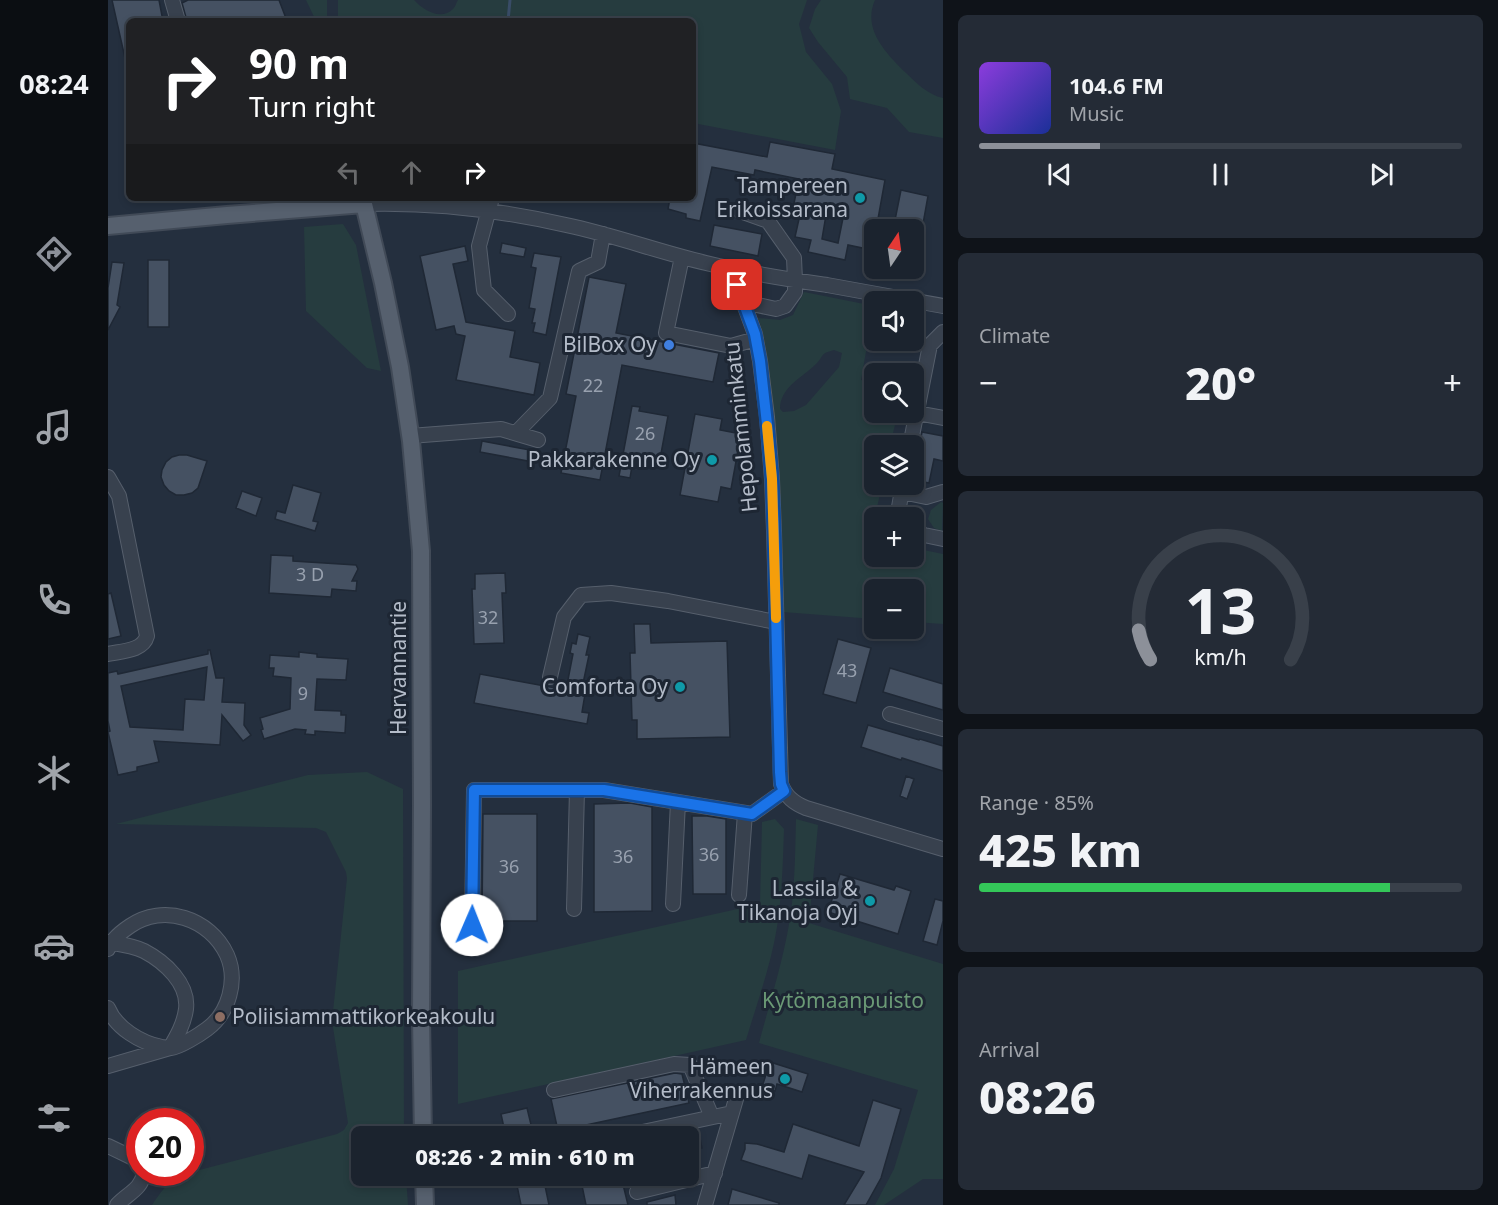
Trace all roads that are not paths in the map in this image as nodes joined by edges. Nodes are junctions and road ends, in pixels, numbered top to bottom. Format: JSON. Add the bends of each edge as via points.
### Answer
{"nodes":[{"id":1,"x":172,"y":0,"type":"edge"},
{"id":2,"x":177,"y":18,"type":"edge"},
{"id":3,"x":364,"y":204,"type":"junction"},
{"id":4,"x":490,"y":204,"type":"edge"},
{"id":5,"x":740,"y":211,"type":"dead end"},
{"id":6,"x":108,"y":226,"type":"edge"},
{"id":7,"x":603,"y":234,"type":"junction"},
{"id":8,"x":682,"y":257,"type":"junction"},
{"id":9,"x":731,"y":269,"type":"junction"},
{"id":10,"x":795,"y":280,"type":"junction"},
{"id":11,"x":743,"y":302,"type":"junction"},
{"id":12,"x":943,"y":306,"type":"edge"},
{"id":13,"x":507,"y":314,"type":"dead end"},
{"id":14,"x":943,"y":332,"type":"edge"},
{"id":15,"x":756,"y":339,"type":"junction"},
{"id":16,"x":924,"y":372,"type":"edge"},
{"id":17,"x":924,"y":414,"type":"edge"},
{"id":18,"x":943,"y":418,"type":"edge"},
{"id":19,"x":516,"y":433,"type":"junction"},
{"id":20,"x":410,"y":436,"type":"junction"},
{"id":21,"x":538,"y":440,"type":"dead end"},
{"id":22,"x":108,"y":477,"type":"edge"},
{"id":23,"x":943,"y":492,"type":"edge"},
{"id":24,"x":921,"y":495,"type":"edge"},
{"id":25,"x":924,"y":535,"type":"edge"},
{"id":26,"x":943,"y":539,"type":"edge"},
{"id":27,"x":776,"y":622,"type":"junction"},
{"id":28,"x":108,"y":654,"type":"edge"},
{"id":29,"x":550,"y":677,"type":"dead end"},
{"id":30,"x":890,"y":714,"type":"dead end"},
{"id":31,"x":943,"y":729,"type":"edge"},
{"id":32,"x":577,"y":790,"type":"junction"},
{"id":33,"x":784,"y":791,"type":"junction"},
{"id":34,"x":678,"y":802,"type":"junction"},
{"id":35,"x":745,"y":813,"type":"junction"},
{"id":36,"x":943,"y":849,"type":"edge"},
{"id":37,"x":739,"y":895,"type":"dead end"},
{"id":38,"x":673,"y":904,"type":"dead end"},
{"id":39,"x":574,"y":909,"type":"dead end"},
{"id":40,"x":472,"y":925,"type":"dead end"},
{"id":41,"x":109,"y":944,"type":"edge"},
{"id":42,"x":108,"y":1008,"type":"edge"},
{"id":43,"x":170,"y":1048,"type":"junction"},
{"id":44,"x":108,"y":1066,"type":"edge"},
{"id":45,"x":554,"y":1090,"type":"dead end"},
{"id":46,"x":736,"y":1098,"type":"dead end"},
{"id":47,"x":732,"y":1113,"type":"junction"},
{"id":48,"x":712,"y":1118,"type":"junction"},
{"id":49,"x":423,"y":1126,"type":"edge"},
{"id":50,"x":673,"y":1126,"type":"edge"},
{"id":51,"x":108,"y":1146,"type":"edge"},
{"id":52,"x":126,"y":1155,"type":"edge"},
{"id":53,"x":715,"y":1173,"type":"junction"},
{"id":54,"x":139,"y":1186,"type":"edge"},
{"id":55,"x":424,"y":1186,"type":"edge"},
{"id":56,"x":637,"y":1192,"type":"dead end"},
{"id":57,"x":116,"y":1202,"type":"edge"},
{"id":58,"x":425,"y":1205,"type":"edge"},
{"id":59,"x":705,"y":1205,"type":"edge"}],
"edges":[{"from":1,"to":2,"type":"street"},
{"from":3,"to":4,"type":"street"},
{"from":3,"to":6,"type":"main road"},
{"from":3,"to":20,"type":"main road","name":"Hervannantie","via":[[400,366]]},
{"from":4,"to":7,"type":"street"},
{"from":4,"to":13,"type":"street","via":[[479,246],[484,290]]},
{"from":5,"to":10,"type":"street","via":[[768,221],[794,258]]},
{"from":7,"to":8,"type":"street"},
{"from":7,"to":19,"type":"street","via":[[598,262],[579,271],[550,398]]},
{"from":8,"to":9,"type":"street"},
{"from":8,"to":15,"type":"street","via":[[666,333],[731,346]]},
{"from":9,"to":10,"type":"street"},
{"from":9,"to":11,"type":"street","name":"Hepolamminkatu"},
{"from":10,"to":11,"type":"street","via":[[795,292],[785,306],[776,309]]},
{"from":10,"to":12,"type":"street"},
{"from":11,"to":15,"type":"street","name":"Hepolamminkatu"},
{"from":14,"to":16,"type":"street","via":[[930,345]]},
{"from":15,"to":27,"type":"street","name":"Hepolamminkatu","via":[[772,479]]},
{"from":17,"to":18,"type":"street"},
{"from":19,"to":20,"type":"street","via":[[501,429]]},
{"from":19,"to":21,"type":"street"},
{"from":20,"to":49,"type":"main road","name":"Hervannantie","via":[[420,550]]},
{"from":22,"to":28,"type":"street","via":[[118,496],[147,636],[140,647]]},
{"from":23,"to":24,"type":"street"},
{"from":25,"to":26,"type":"street"},
{"from":27,"to":29,"type":"street","via":[[611,593],[581,595],[564,617]]},
{"from":27,"to":33,"type":"street","name":"Hepolamminkatu","via":[[780,772]]},
{"from":30,"to":31,"type":"street"},
{"from":32,"to":34,"type":"street","via":[[604,790]]},
{"from":32,"to":39,"type":"street"},
{"from":32,"to":40,"type":"street","via":[[474,790]]},
{"from":33,"to":35,"type":"street","via":[[752,814]]},
{"from":33,"to":36,"type":"street","via":[[789,799],[806,808]]},
{"from":34,"to":35,"type":"street"},
{"from":34,"to":38,"type":"street"},
{"from":35,"to":37,"type":"street"},
{"from":41,"to":43,"type":"street","via":[[143,950],[174,974],[186,1006],[183,1024]]},
{"from":41,"to":43,"type":"street","via":[[147,917],[180,916],[211,933],[228,956],[231,987],[222,1014],[198,1036]]},
{"from":42,"to":43,"type":"street","via":[[120,1025],[143,1041]]},
{"from":43,"to":44,"type":"street"},
{"from":45,"to":48,"type":"street","via":[[674,1064],[690,1065]]},
{"from":46,"to":47,"type":"street"},
{"from":47,"to":48,"type":"street"},
{"from":47,"to":53,"type":"street"},
{"from":48,"to":50,"type":"street"},
{"from":51,"to":52,"type":"street"},
{"from":53,"to":56,"type":"street"},
{"from":53,"to":59,"type":"street"},
{"from":54,"to":57,"type":"street"},
{"from":55,"to":58,"type":"main road"}]}
